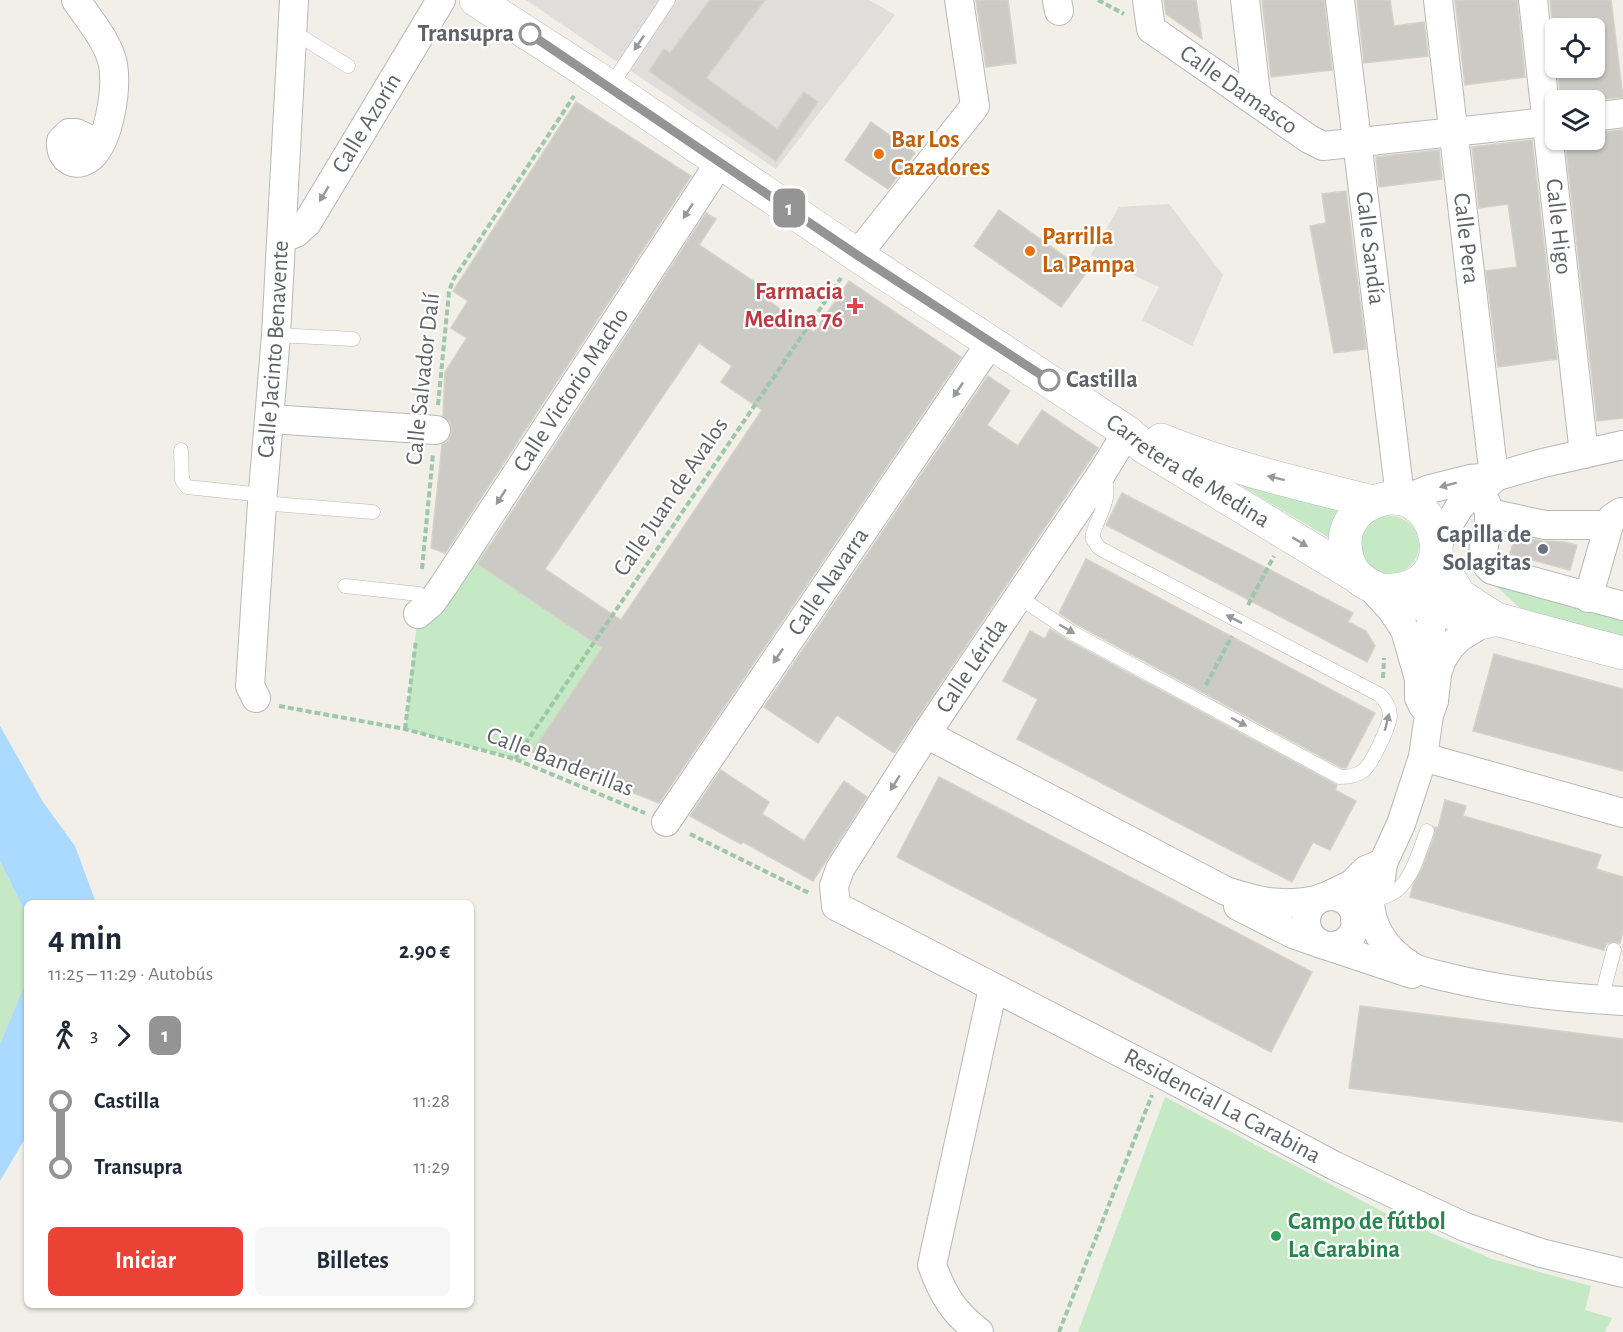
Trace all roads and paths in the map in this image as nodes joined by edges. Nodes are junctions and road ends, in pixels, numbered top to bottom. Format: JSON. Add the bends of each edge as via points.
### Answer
{"nodes":[{"id":1,"x":76,"y":0,"type":"edge"},
{"id":2,"x":294,"y":0,"type":"edge"},
{"id":3,"x":441,"y":0,"type":"edge"},
{"id":4,"x":476,"y":0,"type":"edge"},
{"id":5,"x":668,"y":0,"type":"edge"},
{"id":6,"x":959,"y":0,"type":"edge"},
{"id":7,"x":1148,"y":0,"type":"edge"},
{"id":8,"x":1245,"y":0,"type":"edge"},
{"id":9,"x":1340,"y":0,"type":"edge"},
{"id":10,"x":1438,"y":0,"type":"edge"},
{"id":11,"x":1533,"y":0,"type":"edge"},
{"id":12,"x":292,"y":38,"type":"junction"},
{"id":13,"x":348,"y":66,"type":"dead end"},
{"id":14,"x":599,"y":80,"type":"junction"},
{"id":15,"x":1546,"y":90,"type":"edge"},
{"id":16,"x":1257,"y":102,"type":"junction"},
{"id":17,"x":1623,"y":113,"type":"edge"},
{"id":18,"x":1605,"y":115,"type":"edge"},
{"id":19,"x":1545,"y":123,"type":"edge"},
{"id":20,"x":1454,"y":133,"type":"junction"},
{"id":21,"x":99,"y":144,"type":"dead end"},
{"id":22,"x":1358,"y":144,"type":"junction"},
{"id":23,"x":1554,"y":150,"type":"edge"},
{"id":24,"x":720,"y":162,"type":"junction"},
{"id":25,"x":282,"y":238,"type":"junction"},
{"id":26,"x":857,"y":255,"type":"junction"},
{"id":27,"x":276,"y":335,"type":"junction"},
{"id":28,"x":353,"y":339,"type":"dead end"},
{"id":29,"x":991,"y":342,"type":"junction"},
{"id":30,"x":270,"y":419,"type":"junction"},
{"id":31,"x":436,"y":430,"type":"junction"},
{"id":32,"x":1127,"y":432,"type":"junction"},
{"id":33,"x":1623,"y":445,"type":"edge"},
{"id":34,"x":181,"y":450,"type":"dead end"},
{"id":35,"x":1584,"y":454,"type":"junction"},
{"id":36,"x":1102,"y":473,"type":"junction"},
{"id":37,"x":1488,"y":494,"type":"junction"},
{"id":38,"x":262,"y":499,"type":"junction"},
{"id":39,"x":1391,"y":500,"type":"junction"},
{"id":40,"x":373,"y":512,"type":"dead end"},
{"id":41,"x":1616,"y":518,"type":"edge"},
{"id":42,"x":1435,"y":556,"type":"junction"},
{"id":43,"x":1371,"y":585,"type":"junction"},
{"id":44,"x":345,"y":586,"type":"dead end"},
{"id":45,"x":1019,"y":597,"type":"junction"},
{"id":46,"x":1588,"y":598,"type":"junction"},
{"id":47,"x":418,"y":604,"type":"junction"},
{"id":48,"x":1623,"y":606,"type":"edge"},
{"id":49,"x":1431,"y":607,"type":"junction"},
{"id":50,"x":1491,"y":621,"type":"junction"},
{"id":51,"x":1623,"y":653,"type":"edge"},
{"id":52,"x":1437,"y":674,"type":"junction"},
{"id":53,"x":256,"y":698,"type":"joint"},
{"id":54,"x":1429,"y":715,"type":"junction"},
{"id":55,"x":405,"y":729,"type":"junction"},
{"id":56,"x":926,"y":734,"type":"junction"},
{"id":57,"x":1423,"y":758,"type":"junction"},
{"id":58,"x":515,"y":759,"type":"junction"},
{"id":59,"x":1623,"y":813,"type":"edge"},
{"id":60,"x":666,"y":822,"type":"junction"},
{"id":61,"x":1427,"y":831,"type":"dead end"},
{"id":62,"x":1383,"y":863,"type":"junction"},
{"id":63,"x":1226,"y":891,"type":"junction"},
{"id":64,"x":1321,"y":899,"type":"junction"},
{"id":65,"x":836,"y":906,"type":"junction"},
{"id":66,"x":1363,"y":910,"type":"junction"},
{"id":67,"x":1323,"y":944,"type":"junction"},
{"id":68,"x":1614,"y":950,"type":"dead end"},
{"id":69,"x":1432,"y":973,"type":"junction"},
{"id":70,"x":993,"y":987,"type":"junction"},
{"id":71,"x":1612,"y":1001,"type":"edge"},
{"id":72,"x":1161,"y":1073,"type":"junction"},
{"id":73,"x":1623,"y":1273,"type":"edge"},
{"id":74,"x":979,"y":1332,"type":"edge"},
{"id":75,"x":1059,"y":1332,"type":"edge"}],
"edges":[{"from":1,"to":21,"type":"street","via":[[107,47],[112,64],[112,108]]},
{"from":2,"to":12,"type":"street","name":"Calle Jacinto Benavente"},
{"from":3,"to":25,"type":"street","name":"Calle Azorín","one_way":true,"via":[[307,223]]},
{"from":4,"to":14,"type":"main road","name":"Carretera de Medina"},
{"from":5,"to":14,"type":"lane","one_way":true},
{"from":6,"to":26,"type":"street","via":[[975,106]]},
{"from":7,"to":16,"type":"street","name":"Calle Damasco","via":[[1151,29]]},
{"from":8,"to":16,"type":"street"},
{"from":9,"to":22,"type":"street","name":"Calle Sandía"},
{"from":10,"to":20,"type":"street","name":"Calle Pera"},
{"from":11,"to":15,"type":"street","name":"Calle Higo"},
{"from":12,"to":13,"type":"lane","via":[[305,39]]},
{"from":12,"to":25,"type":"street","name":"Calle Jacinto Benavente"},
{"from":14,"to":24,"type":"main road","name":"Carretera de Medina"},
{"from":14,"to":31,"type":"path","name":"Calle Salvador Dalí","via":[[453,280]]},
{"from":16,"to":22,"type":"street","name":"Calle Damasco","via":[[1323,146]]},
{"from":17,"to":18,"type":"street"},
{"from":19,"to":20,"type":"street","name":"Calle Damasco"},
{"from":20,"to":22,"type":"street","name":"Calle Damasco"},
{"from":20,"to":37,"type":"street","name":"Calle Pera"},
{"from":22,"to":39,"type":"street","name":"Calle Sandía","via":[[1398,480]]},
{"from":23,"to":35,"type":"street","name":"Calle Higo"},
{"from":24,"to":26,"type":"main road","name":"Carretera de Medina"},
{"from":24,"to":47,"type":"street","name":"Calle Victorio Macho","one_way":true,"via":[[444,585],[432,602]]},
{"from":25,"to":27,"type":"street","name":"Calle Jacinto Benavente"},
{"from":26,"to":29,"type":"main road","name":"Carretera de Medina"},
{"from":26,"to":58,"type":"path","name":"Calle Juan de Avalos"},
{"from":27,"to":28,"type":"lane"},
{"from":27,"to":30,"type":"street","name":"Calle Jacinto Benavente"},
{"from":29,"to":32,"type":"main road","name":"Carretera de Medina"},
{"from":29,"to":60,"type":"street","name":"Calle Navarra","one_way":true},
{"from":30,"to":31,"type":"street"},
{"from":30,"to":38,"type":"street","name":"Calle Jacinto Benavente"},
{"from":31,"to":47,"type":"path","name":"Calle Salvador Dalí"},
{"from":32,"to":36,"type":"street","name":"Calle Lérida"},
{"from":39,"to":32,"type":"main road","one_way":true,"via":[[1246,471],[1150,436]]},
{"from":32,"to":43,"type":"main road","name":"Carretera de Medina","one_way":true,"via":[[1143,447]]},
{"from":33,"to":35,"type":"street"},
{"from":34,"to":38,"type":"lane","via":[[182,480],[187,487]]},
{"from":35,"to":37,"type":"street"},
{"from":36,"to":45,"type":"street","name":"Calle Lérida"},
{"from":45,"to":36,"type":"lane","one_way":true,"via":[[1071,632],[1340,777],[1356,776],[1368,766],[1390,716],[1380,695],[1099,548],[1093,534],[1106,502]]},
{"from":37,"to":39,"type":"street","one_way":true,"via":[[1470,479]]},
{"from":37,"to":41,"type":"street","via":[[1545,525]]},
{"from":37,"to":42,"type":"street","via":[[1469,498],[1460,506]]},
{"from":37,"to":46,"type":"street","name":"Calle Pera","via":[[1489,525],[1482,551],[1488,567]]},
{"from":38,"to":40,"type":"lane"},
{"from":38,"to":53,"type":"street","name":"Calle Jacinto Benavente","via":[[250,686]]},
{"from":39,"to":42,"type":"main road","via":[[1419,508],[1431,521],[1436,532]]},
{"from":39,"to":43,"type":"main road","via":[[1363,507],[1348,525],[1345,537],[1347,560],[1353,571]]},
{"from":41,"to":46,"type":"street"},
{"from":42,"to":43,"type":"main road","via":[[1425,576],[1405,589],[1394,591]]},
{"from":42,"to":49,"type":"street"},
{"from":42,"to":50,"type":"main road","via":[[1459,595]]},
{"from":43,"to":49,"type":"main road","name":"Carretera de Medina"},
{"from":43,"to":54,"type":"street","via":[[1406,630],[1419,679],[1419,699]]},
{"from":44,"to":47,"type":"lane"},
{"from":45,"to":56,"type":"street","name":"Calle Lérida"},
{"from":46,"to":48,"type":"street"},
{"from":47,"to":55,"type":"path","name":"Calle Salvador Dalí"},
{"from":49,"to":50,"type":"main road","name":"Carretera de Medina"},
{"from":49,"to":52,"type":"street","via":[[1432,657]]},
{"from":50,"to":51,"type":"main road"},
{"from":50,"to":52,"type":"street","via":[[1460,637],[1442,659]]},
{"from":52,"to":54,"type":"street"},
{"from":53,"to":55,"type":"path","name":"Calle Banderillas"},
{"from":54,"to":57,"type":"street"},
{"from":55,"to":58,"type":"path","name":"Calle Banderillas"},
{"from":56,"to":63,"type":"street"},
{"from":56,"to":65,"type":"street","name":"Calle Lérida","one_way":true,"via":[[840,869],[834,886]]},
{"from":57,"to":59,"type":"street"},
{"from":57,"to":62,"type":"street"},
{"from":58,"to":60,"type":"path","name":"Calle Banderillas"},
{"from":60,"to":65,"type":"path","name":"Calle Banderillas"},
{"from":61,"to":66,"type":"lane","via":[[1408,879],[1398,891]]},
{"from":62,"to":64,"type":"street"},
{"from":62,"to":66,"type":"street","via":[[1381,878]]},
{"from":63,"to":64,"type":"street","via":[[1265,903],[1292,905]]},
{"from":63,"to":67,"type":"street","via":[[1232,902],[1293,934]]},
{"from":64,"to":66,"type":"street","via":[[1334,896],[1354,912]]},
{"from":64,"to":67,"type":"street","via":[[1311,906],[1306,922],[1308,931]]},
{"from":65,"to":70,"type":"street","name":"Residencial La Carabina"},
{"from":66,"to":67,"type":"street","via":[[1350,936],[1336,945]]},
{"from":66,"to":69,"type":"street","via":[[1370,914],[1374,927],[1394,954],[1413,968]]},
{"from":67,"to":69,"type":"street","via":[[1412,974]]},
{"from":68,"to":71,"type":"lane"},
{"from":69,"to":71,"type":"street","via":[[1478,985]]},
{"from":70,"to":72,"type":"street","name":"Residencial La Carabina"},
{"from":70,"to":74,"type":"street","via":[[932,1265],[943,1294],[962,1319]]},
{"from":72,"to":73,"type":"street","name":"Residencial La Carabina","via":[[1335,1166],[1465,1227],[1541,1253]]},
{"from":72,"to":75,"type":"path"}]}
